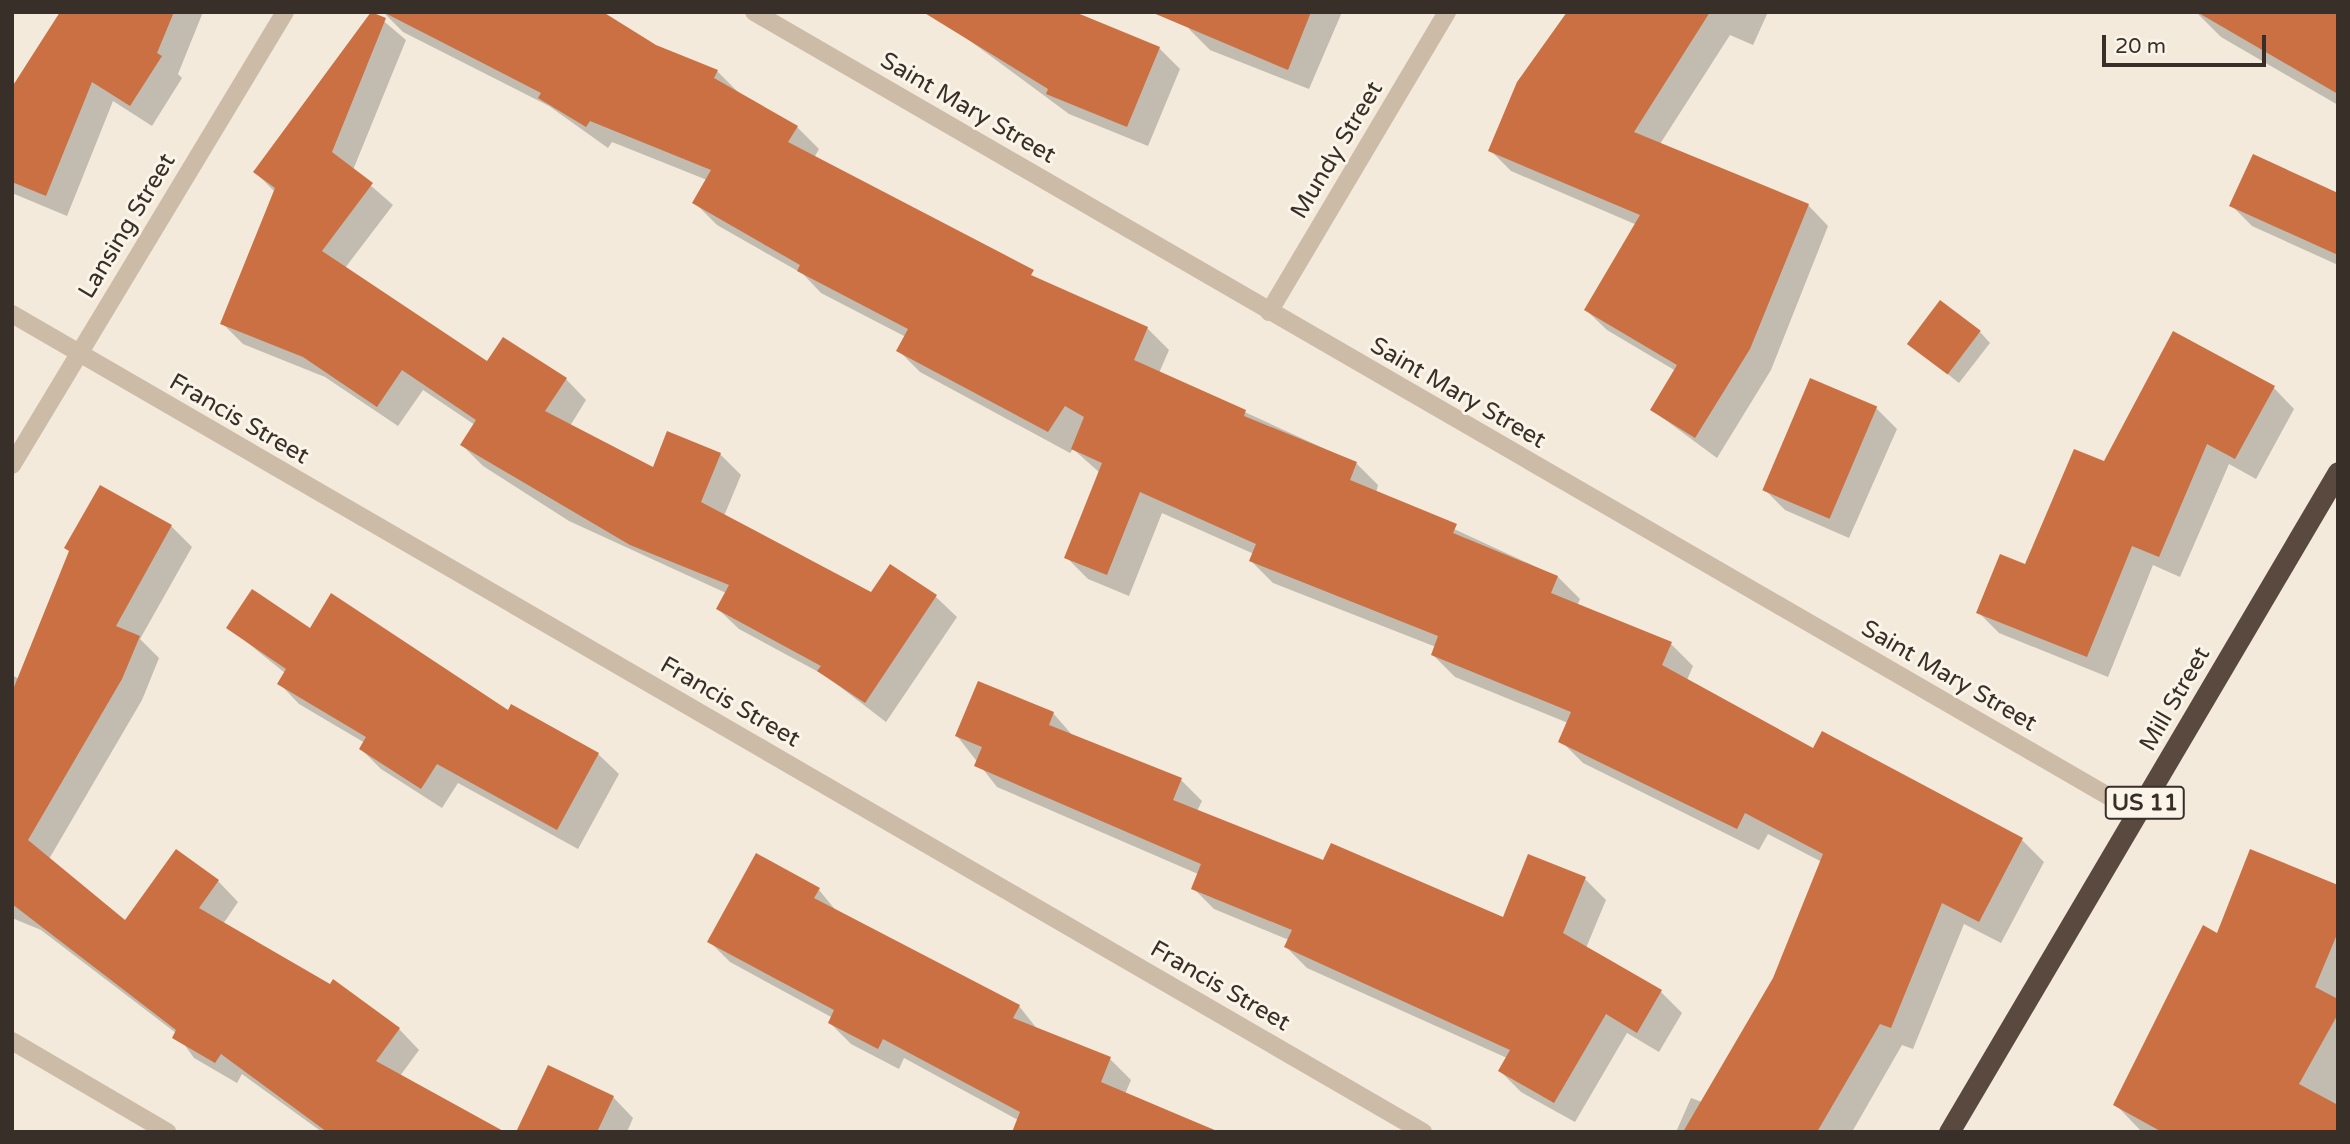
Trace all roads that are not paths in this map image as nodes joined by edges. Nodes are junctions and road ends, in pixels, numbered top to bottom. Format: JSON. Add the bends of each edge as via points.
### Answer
{"nodes":[{"id":1,"x":285,"y":12,"type":"edge"},
{"id":2,"x":754,"y":12,"type":"edge"},
{"id":3,"x":1447,"y":12,"type":"edge"},
{"id":4,"x":1269,"y":312,"type":"junction"},
{"id":5,"x":12,"y":314,"type":"edge"},
{"id":6,"x":79,"y":354,"type":"junction"},
{"id":7,"x":12,"y":465,"type":"edge"},
{"id":8,"x":2338,"y":472,"type":"edge"},
{"id":9,"x":2139,"y":814,"type":"junction"},
{"id":10,"x":12,"y":1041,"type":"edge"},
{"id":11,"x":167,"y":1132,"type":"edge"},
{"id":12,"x":1423,"y":1132,"type":"edge"},
{"id":13,"x":1949,"y":1132,"type":"edge"}],
"edges":[{"from":1,"to":6,"type":"street","name":"Lansing Street"},
{"from":2,"to":4,"type":"street","name":"Saint Mary Street"},
{"from":3,"to":4,"type":"street","name":"Mundy Street"},
{"from":4,"to":9,"type":"street","name":"Saint Mary Street"},
{"from":5,"to":6,"type":"street","name":"Francis Street"},
{"from":6,"to":7,"type":"street","name":"Lansing Street"},
{"from":6,"to":12,"type":"street","name":"Francis Street"},
{"from":8,"to":9,"type":"highway","name":"Mill Street","number":"US 11"},
{"from":9,"to":13,"type":"highway","name":"Mill Street","number":"US 11"},
{"from":10,"to":11,"type":"street"}]}
